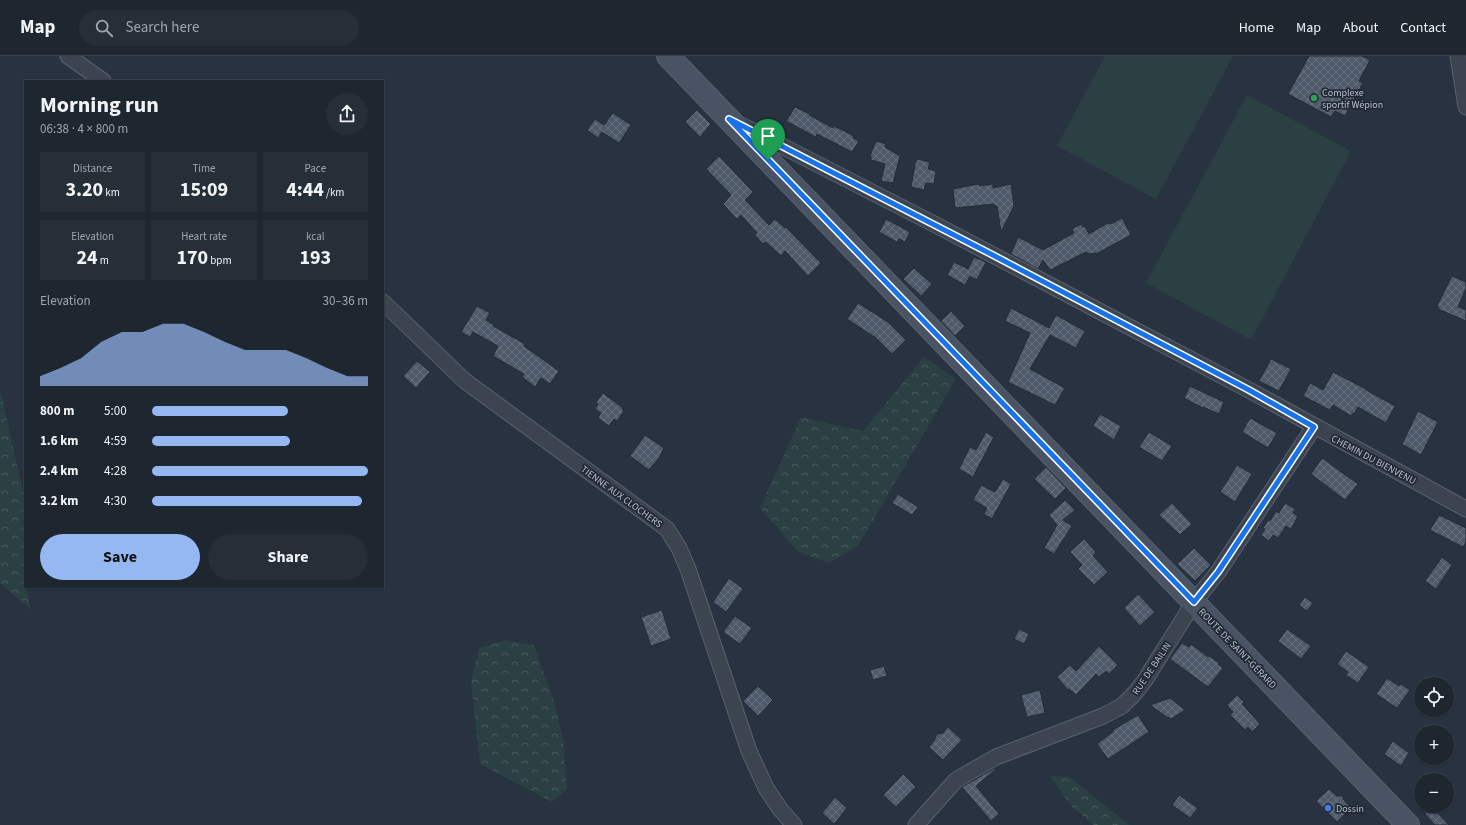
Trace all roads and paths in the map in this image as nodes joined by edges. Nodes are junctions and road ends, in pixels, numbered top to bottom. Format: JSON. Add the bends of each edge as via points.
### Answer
{"nodes":[{"id":1,"x":68,"y":56,"type":"edge"},
{"id":2,"x":668,"y":56,"type":"edge"},
{"id":3,"x":1458,"y":56,"type":"edge"},
{"id":4,"x":102,"y":80,"type":"edge"},
{"id":5,"x":1466,"y":107,"type":"edge"},
{"id":6,"x":729,"y":119,"type":"junction"},
{"id":7,"x":384,"y":303,"type":"edge"},
{"id":8,"x":1314,"y":427,"type":"junction"},
{"id":9,"x":1466,"y":509,"type":"edge"},
{"id":10,"x":1194,"y":602,"type":"junction"},
{"id":11,"x":794,"y":825,"type":"edge"},
{"id":12,"x":916,"y":825,"type":"edge"},
{"id":13,"x":1408,"y":825,"type":"edge"}],
"edges":[{"from":1,"to":4,"type":"street"},
{"from":2,"to":6,"type":"main road","name":"ROUTE DE SAINT-GÉRARD"},
{"from":3,"to":5,"type":"street"},
{"from":6,"to":8,"type":"street","name":"CHEMIN DU BIENVENU","via":[[1249,390]]},
{"from":6,"to":10,"type":"main road","name":"ROUTE DE SAINT-GÉRARD"},
{"from":7,"to":11,"type":"street","name":"TIENNE AUX CLOCHERS","via":[[465,381],[667,529],[688,569],[749,751],[766,788]]},
{"from":8,"to":9,"type":"street","name":"CHEMIN DU BIENVENU"},
{"from":8,"to":10,"type":"street","name":"RUE DE BAILIN","via":[[1218,572]]},
{"from":10,"to":12,"type":"street","name":"RUE DE BAILIN","via":[[1146,680],[1122,706],[1103,716],[996,757],[956,780]]},
{"from":10,"to":13,"type":"main road","name":"ROUTE DE SAINT-GÉRARD"}]}
